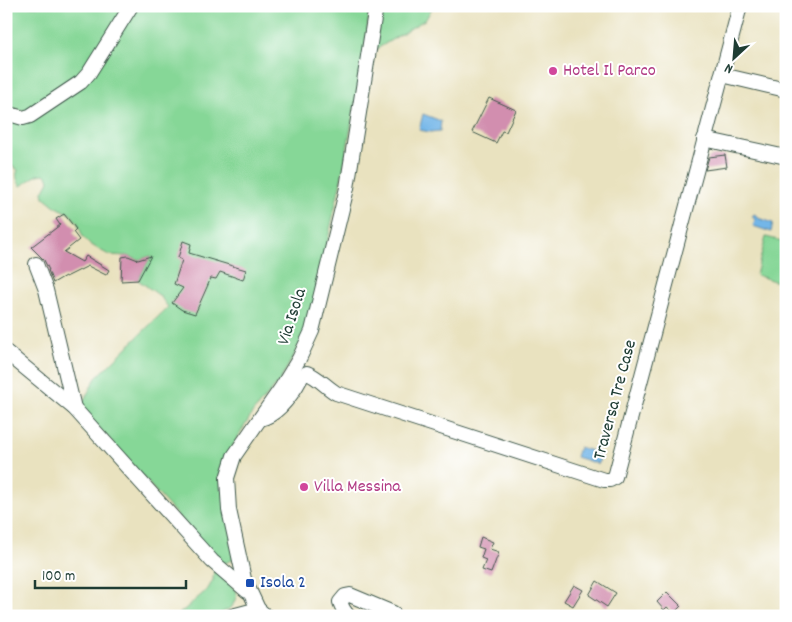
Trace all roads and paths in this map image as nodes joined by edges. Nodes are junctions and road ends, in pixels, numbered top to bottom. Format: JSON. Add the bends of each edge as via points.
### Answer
{"nodes":[{"id":1,"x":131,"y":6,"type":"edge"},
{"id":2,"x":376,"y":6,"type":"edge"},
{"id":3,"x":740,"y":6,"type":"edge"},
{"id":4,"x":722,"y":75,"type":"junction"},
{"id":5,"x":786,"y":90,"type":"edge"},
{"id":6,"x":6,"y":113,"type":"edge"},
{"id":7,"x":704,"y":139,"type":"junction"},
{"id":8,"x":786,"y":157,"type":"edge"},
{"id":9,"x":36,"y":264,"type":"dead end"},
{"id":10,"x":6,"y":352,"type":"edge"},
{"id":11,"x":74,"y":408,"type":"junction"},
{"id":12,"x":260,"y":419,"type":"junction"},
{"id":13,"x":250,"y":594,"type":"junction"},
{"id":14,"x":262,"y":612,"type":"edge"},
{"id":15,"x":393,"y":613,"type":"dead end"},
{"id":16,"x":232,"y":616,"type":"edge"},
{"id":17,"x":348,"y":616,"type":"edge"}],
"edges":[{"from":1,"to":6,"type":"street","via":[[81,82],[30,116],[23,118]]},
{"from":2,"to":12,"type":"street","name":"Via Isola","via":[[347,188],[312,331],[299,359]]},
{"from":3,"to":4,"type":"street","name":"Traversa Tre Case"},
{"from":4,"to":5,"type":"street"},
{"from":4,"to":7,"type":"street","name":"Traversa Tre Case"},
{"from":7,"to":8,"type":"street"},
{"from":7,"to":12,"type":"street","name":"Traversa Tre Case","via":[[615,476],[610,480],[336,393],[307,373],[276,413]]},
{"from":9,"to":11,"type":"street","via":[[46,290]]},
{"from":10,"to":11,"type":"street"},
{"from":11,"to":13,"type":"street","via":[[212,562]]},
{"from":12,"to":13,"type":"street","name":"Via Isola","via":[[234,456],[228,478],[229,510]]},
{"from":13,"to":14,"type":"street","name":"Via Isola"},
{"from":14,"to":16,"type":"street"},
{"from":15,"to":17,"type":"street","via":[[350,595],[340,602]]}]}
